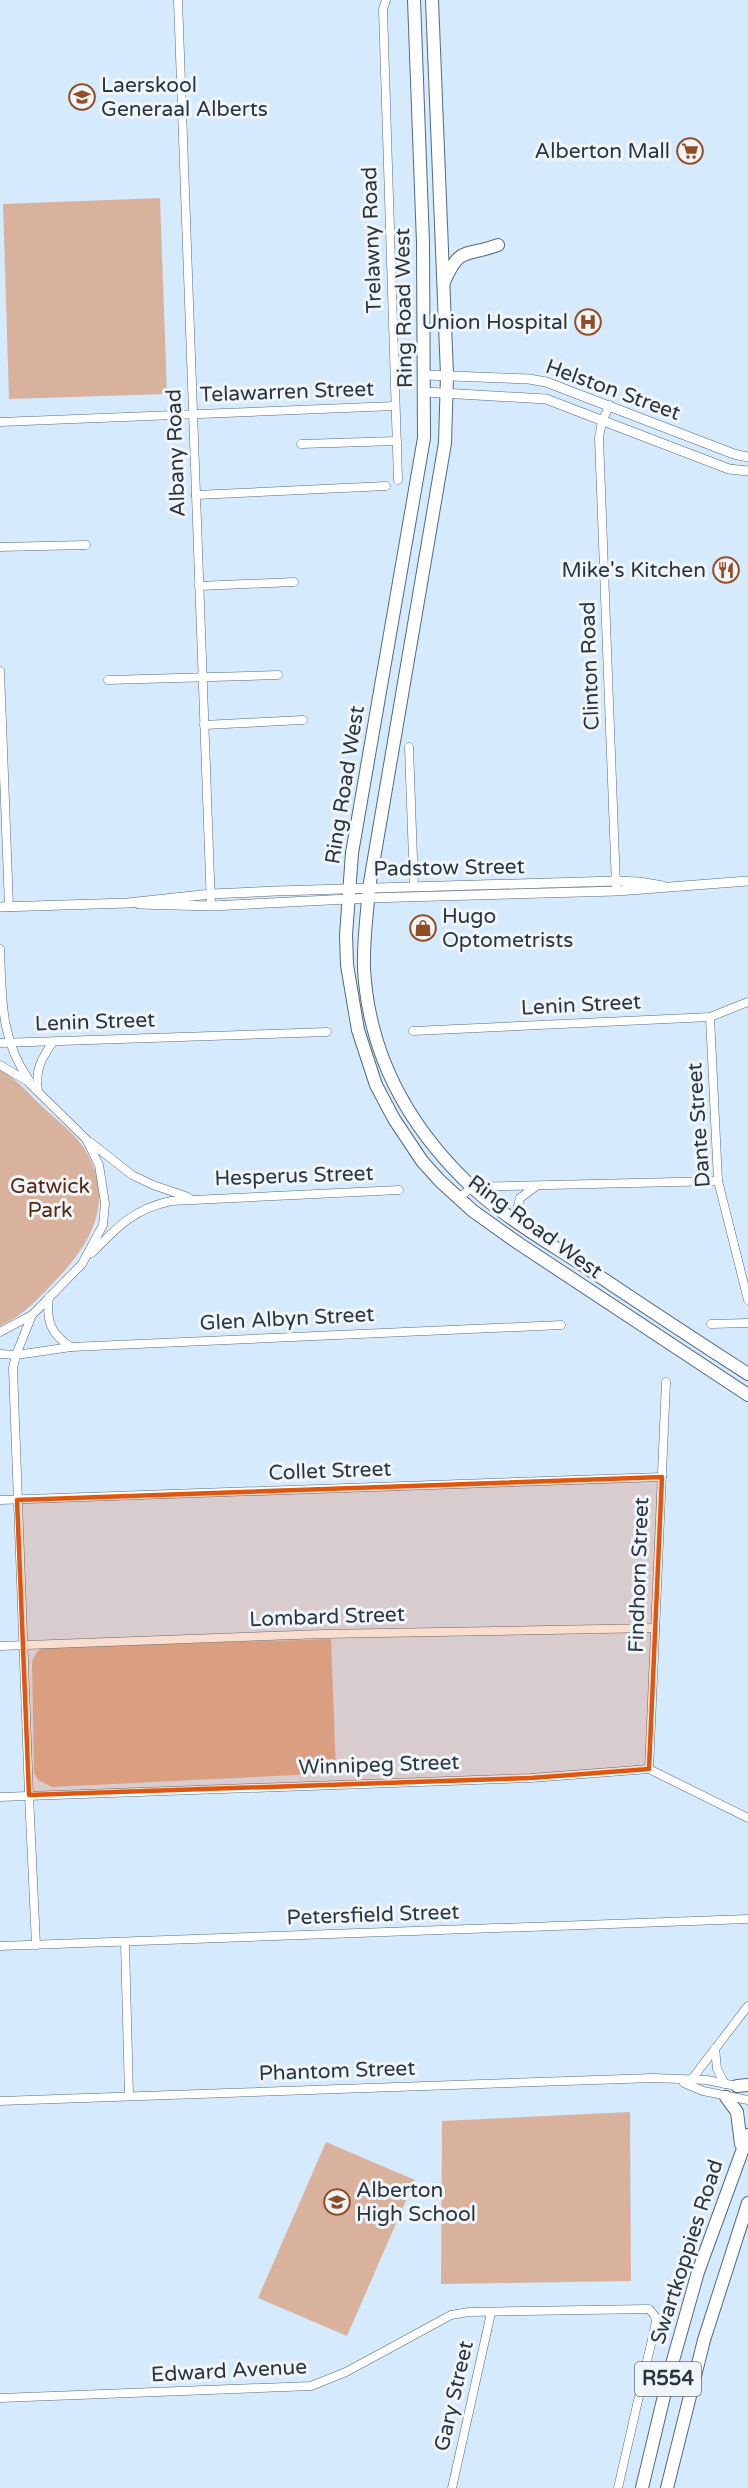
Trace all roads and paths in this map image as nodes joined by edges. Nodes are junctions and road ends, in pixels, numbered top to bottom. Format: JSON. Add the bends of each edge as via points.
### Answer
{"nodes":[{"id":1,"x":178,"y":0,"type":"edge"},
{"id":2,"x":386,"y":0,"type":"edge"},
{"id":3,"x":414,"y":0,"type":"edge"},
{"id":4,"x":432,"y":0,"type":"edge"},
{"id":5,"x":498,"y":245,"type":"dead end"},
{"id":6,"x":443,"y":284,"type":"junction"},
{"id":7,"x":425,"y":375,"type":"junction"},
{"id":8,"x":447,"y":375,"type":"junction"},
{"id":9,"x":425,"y":392,"type":"junction"},
{"id":10,"x":447,"y":393,"type":"junction"},
{"id":11,"x":610,"y":405,"type":"junction"},
{"id":12,"x":395,"y":406,"type":"junction"},
{"id":13,"x":193,"y":414,"type":"junction"},
{"id":14,"x":602,"y":421,"type":"junction"},
{"id":15,"x":0,"y":422,"type":"edge"},
{"id":16,"x":397,"y":441,"type":"junction"},
{"id":17,"x":302,"y":444,"type":"dead end"},
{"id":18,"x":748,"y":457,"type":"edge"},
{"id":19,"x":729,"y":469,"type":"junction"},
{"id":20,"x":748,"y":471,"type":"edge"},
{"id":21,"x":748,"y":478,"type":"edge"},
{"id":22,"x":399,"y":480,"type":"dead end"},
{"id":23,"x":386,"y":486,"type":"dead end"},
{"id":24,"x":196,"y":495,"type":"junction"},
{"id":25,"x":86,"y":545,"type":"dead end"},
{"id":26,"x":0,"y":548,"type":"edge"},
{"id":27,"x":294,"y":582,"type":"dead end"},
{"id":28,"x":199,"y":586,"type":"junction"},
{"id":29,"x":0,"y":670,"type":"edge"},
{"id":30,"x":278,"y":675,"type":"dead end"},
{"id":31,"x":202,"y":676,"type":"junction"},
{"id":32,"x":108,"y":680,"type":"dead end"},
{"id":33,"x":303,"y":720,"type":"dead end"},
{"id":34,"x":204,"y":725,"type":"junction"},
{"id":35,"x":409,"y":747,"type":"dead end"},
{"id":36,"x":748,"y":881,"type":"edge"},
{"id":37,"x":616,"y":886,"type":"junction"},
{"id":38,"x":414,"y":887,"type":"junction"},
{"id":39,"x":369,"y":893,"type":"junction"},
{"id":40,"x":211,"y":894,"type":"junction"},
{"id":41,"x":349,"y":894,"type":"junction"},
{"id":42,"x":128,"y":903,"type":"junction"},
{"id":43,"x":211,"y":906,"type":"junction"},
{"id":44,"x":4,"y":907,"type":"edge"},
{"id":45,"x":0,"y":949,"type":"edge"},
{"id":46,"x":748,"y":1002,"type":"edge"},
{"id":47,"x":2,"y":1007,"type":"junction"},
{"id":48,"x":0,"y":1016,"type":"edge"},
{"id":49,"x":710,"y":1017,"type":"junction"},
{"id":50,"x":413,"y":1031,"type":"dead end"},
{"id":51,"x":327,"y":1032,"type":"dead end"},
{"id":52,"x":53,"y":1042,"type":"junction"},
{"id":53,"x":4,"y":1043,"type":"edge"},
{"id":54,"x":0,"y":1065,"type":"edge"},
{"id":55,"x":36,"y":1089,"type":"junction"},
{"id":56,"x":86,"y":1139,"type":"junction"},
{"id":57,"x":718,"y":1181,"type":"junction"},
{"id":58,"x":472,"y":1187,"type":"junction"},
{"id":59,"x":536,"y":1187,"type":"junction"},
{"id":60,"x":399,"y":1190,"type":"dead end"},
{"id":61,"x":190,"y":1198,"type":"junction"},
{"id":62,"x":459,"y":1198,"type":"junction"},
{"id":63,"x":522,"y":1225,"type":"junction"},
{"id":64,"x":82,"y":1264,"type":"junction"},
{"id":65,"x":49,"y":1297,"type":"junction"},
{"id":66,"x":748,"y":1300,"type":"edge"},
{"id":67,"x":32,"y":1315,"type":"junction"},
{"id":68,"x":748,"y":1323,"type":"edge"},
{"id":69,"x":711,"y":1324,"type":"dead end"},
{"id":70,"x":561,"y":1325,"type":"dead end"},
{"id":71,"x":0,"y":1332,"type":"edge"},
{"id":72,"x":71,"y":1347,"type":"junction"},
{"id":73,"x":0,"y":1354,"type":"edge"},
{"id":74,"x":16,"y":1355,"type":"junction"},
{"id":75,"x":748,"y":1374,"type":"edge"},
{"id":76,"x":666,"y":1382,"type":"dead end"},
{"id":77,"x":748,"y":1395,"type":"edge"},
{"id":78,"x":662,"y":1477,"type":"junction"},
{"id":79,"x":0,"y":1500,"type":"edge"},
{"id":80,"x":17,"y":1500,"type":"junction"},
{"id":81,"x":655,"y":1628,"type":"junction"},
{"id":82,"x":23,"y":1645,"type":"junction"},
{"id":83,"x":0,"y":1646,"type":"edge"},
{"id":84,"x":649,"y":1769,"type":"junction"},
{"id":85,"x":29,"y":1795,"type":"junction"},
{"id":86,"x":0,"y":1797,"type":"edge"},
{"id":87,"x":748,"y":1818,"type":"edge"},
{"id":88,"x":748,"y":1919,"type":"edge"},
{"id":89,"x":125,"y":1943,"type":"junction"},
{"id":90,"x":36,"y":1945,"type":"junction"},
{"id":91,"x":0,"y":1946,"type":"edge"},
{"id":92,"x":748,"y":2006,"type":"edge"},
{"id":93,"x":716,"y":2048,"type":"junction"},
{"id":94,"x":689,"y":2082,"type":"junction"},
{"id":95,"x":737,"y":2088,"type":"edge"},
{"id":96,"x":129,"y":2096,"type":"junction"},
{"id":97,"x":748,"y":2100,"type":"edge"},
{"id":98,"x":0,"y":2101,"type":"edge"},
{"id":99,"x":748,"y":2135,"type":"edge"},
{"id":100,"x":741,"y":2149,"type":"junction"},
{"id":101,"x":748,"y":2203,"type":"edge"},
{"id":102,"x":491,"y":2313,"type":"junction"},
{"id":103,"x":0,"y":2398,"type":"edge"},
{"id":104,"x":453,"y":2488,"type":"edge"},
{"id":105,"x":618,"y":2488,"type":"edge"},
{"id":106,"x":642,"y":2488,"type":"edge"},
{"id":107,"x":666,"y":2488,"type":"edge"}],
"edges":[{"from":1,"to":13,"type":"street","name":"Albany Road"},
{"from":2,"to":12,"type":"street","name":"Trelawny Road","via":[[383,9]]},
{"from":3,"to":7,"type":"main road","name":"Ring Road West"},
{"from":4,"to":6,"type":"main road","name":"Ring Road West"},
{"from":5,"to":6,"type":"main road","via":[[456,259]]},
{"from":6,"to":8,"type":"main road","name":"Ring Road West"},
{"from":7,"to":8,"type":"street","name":"Helston Street"},
{"from":7,"to":9,"type":"main road","name":"Ring Road West"},
{"from":8,"to":10,"type":"main road","name":"Ring Road West"},
{"from":8,"to":11,"type":"street","name":"Helston Street","via":[[546,382]]},
{"from":9,"to":10,"type":"street","name":"Helston Street"},
{"from":9,"to":41,"type":"main road","name":"Ring Road West","via":[[424,438],[363,782]]},
{"from":10,"to":14,"type":"street","name":"Helston Street","via":[[539,398]]},
{"from":10,"to":39,"type":"main road","name":"Ring Road West","via":[[439,486]]},
{"from":11,"to":14,"type":"street","name":"Clinton Road"},
{"from":11,"to":18,"type":"street","name":"Helston Street"},
{"from":12,"to":13,"type":"street","name":"Telawarren Street"},
{"from":12,"to":16,"type":"street","name":"Trelawny Road"},
{"from":13,"to":15,"type":"street","name":"Telawarren Street"},
{"from":13,"to":24,"type":"street","name":"Albany Road"},
{"from":14,"to":19,"type":"street","name":"Helston Street"},
{"from":14,"to":37,"type":"street","name":"Clinton Road","via":[[599,438]]},
{"from":16,"to":17,"type":"street"},
{"from":16,"to":22,"type":"street","name":"Trelawny Road"},
{"from":19,"to":20,"type":"street","name":"Helston Street"},
{"from":19,"to":21,"type":"street"},
{"from":23,"to":24,"type":"street"},
{"from":24,"to":28,"type":"street","name":"Albany Road"},
{"from":25,"to":26,"type":"street"},
{"from":27,"to":28,"type":"street"},
{"from":28,"to":31,"type":"street","name":"Albany Road"},
{"from":29,"to":44,"type":"street"},
{"from":30,"to":31,"type":"street"},
{"from":31,"to":32,"type":"street"},
{"from":31,"to":34,"type":"street","name":"Albany Road"},
{"from":33,"to":34,"type":"street"},
{"from":34,"to":40,"type":"street","name":"Albany Road"},
{"from":35,"to":38,"type":"street"},
{"from":36,"to":37,"type":"street","name":"Padstow Street"},
{"from":37,"to":38,"type":"street","name":"Padstow Street"},
{"from":37,"to":39,"type":"street","name":"Padstow Street"},
{"from":38,"to":39,"type":"street","name":"Padstow Street"},
{"from":39,"to":41,"type":"street","name":"Padstow Street"},
{"from":39,"to":58,"type":"main road","name":"Ring Road West","via":[[364,939],[367,998],[384,1065],[426,1138]]},
{"from":40,"to":41,"type":"street","name":"Padstow Street"},
{"from":40,"to":42,"type":"street","name":"Padstow Street"},
{"from":40,"to":43,"type":"street","name":"Albany Road"},
{"from":41,"to":43,"type":"street","name":"Padstow Street"},
{"from":41,"to":62,"type":"main road","name":"Ring Road West","via":[[347,965],[369,1067],[412,1146]]},
{"from":42,"to":43,"type":"street","name":"Padstow Street"},
{"from":42,"to":44,"type":"street","name":"Padstow Street"},
{"from":45,"to":47,"type":"street"},
{"from":46,"to":49,"type":"street","name":"Lenin Street"},
{"from":47,"to":48,"type":"street"},
{"from":47,"to":53,"type":"street"},
{"from":49,"to":50,"type":"street","name":"Lenin Street"},
{"from":49,"to":57,"type":"street","name":"Dante Street"},
{"from":51,"to":52,"type":"street","name":"Lenin Street"},
{"from":52,"to":53,"type":"street","name":"Lenin Street"},
{"from":52,"to":55,"type":"street","via":[[39,1064]]},
{"from":53,"to":55,"type":"street"},
{"from":54,"to":55,"type":"street"},
{"from":55,"to":56,"type":"street"},
{"from":56,"to":61,"type":"street","name":"Hesperus Street","via":[[132,1174]]},
{"from":56,"to":64,"type":"street","via":[[99,1165],[105,1203],[103,1226]]},
{"from":57,"to":59,"type":"street"},
{"from":57,"to":66,"type":"street","name":"Dante Street"},
{"from":58,"to":59,"type":"street"},
{"from":58,"to":62,"type":"street"},
{"from":58,"to":63,"type":"main road","name":"Ring Road West"},
{"from":59,"to":63,"type":"street","via":[[520,1198],[517,1210]]},
{"from":60,"to":61,"type":"street","name":"Hesperus Street"},
{"from":61,"to":64,"type":"street","name":"Hesperus Street","via":[[151,1205],[135,1213]]},
{"from":62,"to":77,"type":"main road","name":"Ring Road West","via":[[518,1244]]},
{"from":63,"to":75,"type":"main road","name":"Ring Road West"},
{"from":64,"to":65,"type":"street","name":"Hesperus Street"},
{"from":65,"to":67,"type":"street","name":"Hesperus Street"},
{"from":65,"to":72,"type":"street","via":[[51,1329]]},
{"from":67,"to":71,"type":"street"},
{"from":67,"to":74,"type":"street"},
{"from":68,"to":69,"type":"street"},
{"from":70,"to":72,"type":"street","name":"Glen Albyn Street"},
{"from":72,"to":74,"type":"street","name":"Glen Albyn Street"},
{"from":73,"to":74,"type":"street","name":"Glen Albyn Street"},
{"from":74,"to":80,"type":"street","via":[[13,1368]]},
{"from":76,"to":78,"type":"street","name":"Findhorn Street"},
{"from":78,"to":80,"type":"street","name":"Collet Street"},
{"from":78,"to":81,"type":"street","name":"Findhorn Street"},
{"from":79,"to":80,"type":"street","name":"Collet Street"},
{"from":80,"to":82,"type":"street"},
{"from":81,"to":82,"type":"street","name":"Lombard Street"},
{"from":81,"to":84,"type":"street","name":"Findhorn Street"},
{"from":82,"to":83,"type":"street","name":"Lombard Street"},
{"from":82,"to":85,"type":"street"},
{"from":84,"to":85,"type":"street","name":"Winnipeg Street","via":[[531,1778]]},
{"from":84,"to":87,"type":"street"},
{"from":85,"to":86,"type":"street","name":"Winnipeg Street"},
{"from":85,"to":90,"type":"street"},
{"from":88,"to":89,"type":"street","name":"Petersfield Street"},
{"from":89,"to":90,"type":"street","name":"Petersfield Street"},
{"from":89,"to":96,"type":"street"},
{"from":90,"to":91,"type":"street","name":"Petersfield Street"},
{"from":92,"to":93,"type":"street"},
{"from":93,"to":94,"type":"street"},
{"from":93,"to":95,"type":"street","via":[[717,2069]]},
{"from":94,"to":95,"type":"street","name":"Phantom Street"},
{"from":94,"to":95,"type":"street","name":"Phantom Street","via":[[703,2091]]},
{"from":94,"to":96,"type":"street","name":"Phantom Street","via":[[621,2079]]},
{"from":95,"to":97,"type":"street","name":"Phantom Street"},
{"from":95,"to":100,"type":"main road"},
{"from":96,"to":98,"type":"street","name":"Phantom Street"},
{"from":99,"to":100,"type":"main road","name":"Swartkoppies Road","number":"R554"},
{"from":100,"to":106,"type":"main road","name":"Swartkoppies Road","number":"R554","via":[[698,2272]]},
{"from":101,"to":107,"type":"main road","name":"Swartkoppies Road","number":"R554","via":[[704,2340]]},
{"from":102,"to":103,"type":"street","name":"Edward Avenue","via":[[451,2315],[346,2372],[311,2386]]},
{"from":102,"to":104,"type":"street","name":"Gary Street"},
{"from":102,"to":105,"type":"street","name":"Edward Avenue","via":[[642,2308],[655,2316]]}]}
